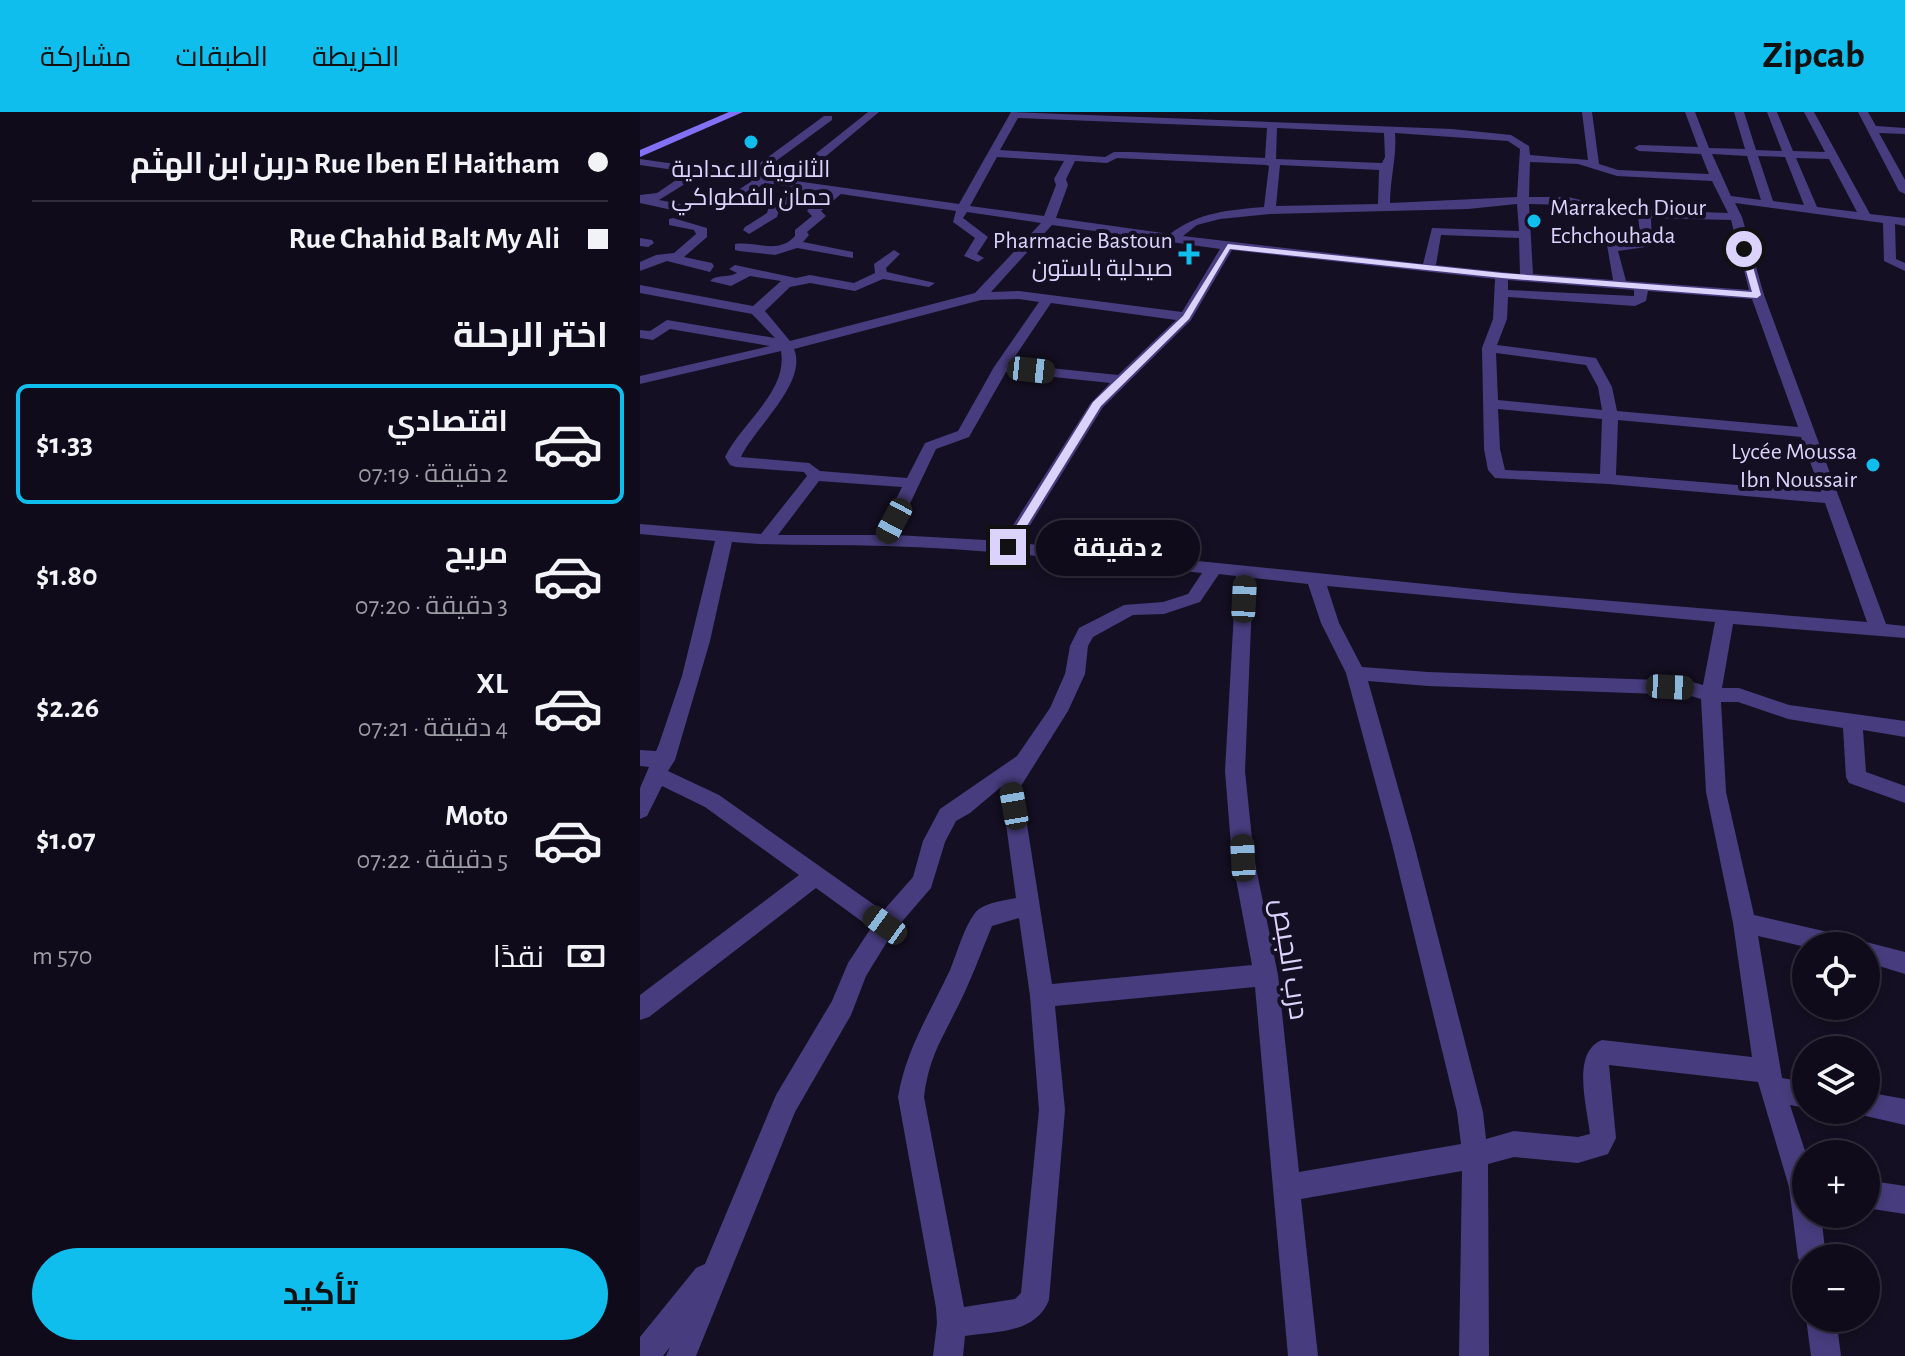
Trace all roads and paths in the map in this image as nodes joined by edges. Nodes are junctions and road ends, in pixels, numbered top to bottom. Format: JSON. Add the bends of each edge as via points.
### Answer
{"nodes":[{"id":1,"x":738,"y":112,"type":"edge"},
{"id":2,"x":874,"y":112,"type":"edge"},
{"id":3,"x":1339,"y":112,"type":"edge"},
{"id":4,"x":1587,"y":112,"type":"edge"},
{"id":5,"x":1690,"y":112,"type":"edge"},
{"id":6,"x":1739,"y":112,"type":"edge"},
{"id":7,"x":1772,"y":112,"type":"edge"},
{"id":8,"x":1809,"y":112,"type":"edge"},
{"id":9,"x":1863,"y":112,"type":"edge"},
{"id":10,"x":1016,"y":113,"type":"edge"},
{"id":11,"x":1152,"y":116,"type":"edge"},
{"id":12,"x":1246,"y":117,"type":"edge"},
{"id":13,"x":828,"y":118,"type":"dead end"},
{"id":14,"x":1272,"y":124,"type":"junction"},
{"id":15,"x":1340,"y":128,"type":"junction"},
{"id":16,"x":1873,"y":129,"type":"junction"},
{"id":17,"x":1389,"y":130,"type":"junction"},
{"id":18,"x":1905,"y":131,"type":"edge"},
{"id":19,"x":1143,"y":132,"type":"dead end"},
{"id":20,"x":1137,"y":143,"type":"dead end"},
{"id":21,"x":1639,"y":148,"type":"dead end"},
{"id":22,"x":1704,"y":151,"type":"junction"},
{"id":23,"x":1751,"y":152,"type":"junction"},
{"id":24,"x":993,"y":153,"type":"junction"},
{"id":25,"x":640,"y":154,"type":"edge"},
{"id":26,"x":1789,"y":154,"type":"junction"},
{"id":27,"x":1131,"y":155,"type":"junction"},
{"id":28,"x":1834,"y":156,"type":"junction"},
{"id":29,"x":1072,"y":157,"type":"junction"},
{"id":30,"x":1526,"y":158,"type":"junction"},
{"id":31,"x":640,"y":162,"type":"edge"},
{"id":32,"x":1273,"y":163,"type":"junction"},
{"id":33,"x":1890,"y":165,"type":"junction"},
{"id":34,"x":1905,"y":165,"type":"edge"},
{"id":35,"x":1385,"y":167,"type":"junction"},
{"id":36,"x":1594,"y":167,"type":"junction"},
{"id":37,"x":698,"y":171,"type":"junction"},
{"id":38,"x":746,"y":178,"type":"junction"},
{"id":39,"x":1716,"y":178,"type":"junction"},
{"id":40,"x":762,"y":180,"type":"junction"},
{"id":41,"x":785,"y":184,"type":"junction"},
{"id":42,"x":803,"y":186,"type":"junction"},
{"id":43,"x":838,"y":191,"type":"junction"},
{"id":44,"x":1905,"y":191,"type":"edge"},
{"id":45,"x":701,"y":197,"type":"dead end"},
{"id":46,"x":641,"y":199,"type":"edge"},
{"id":47,"x":1728,"y":199,"type":"junction"},
{"id":48,"x":1523,"y":200,"type":"junction"},
{"id":49,"x":1768,"y":204,"type":"junction"},
{"id":50,"x":1384,"y":207,"type":"junction"},
{"id":51,"x":681,"y":208,"type":"dead end"},
{"id":52,"x":962,"y":210,"type":"junction"},
{"id":53,"x":1270,"y":210,"type":"junction"},
{"id":54,"x":1812,"y":210,"type":"junction"},
{"id":55,"x":1644,"y":214,"type":"junction"},
{"id":56,"x":1736,"y":217,"type":"junction"},
{"id":57,"x":1866,"y":217,"type":"junction"},
{"id":58,"x":1889,"y":220,"type":"junction"},
{"id":59,"x":673,"y":222,"type":"dead end"},
{"id":60,"x":1048,"y":222,"type":"junction"},
{"id":61,"x":1905,"y":222,"type":"edge"},
{"id":62,"x":749,"y":230,"type":"dead end"},
{"id":63,"x":1525,"y":235,"type":"junction"},
{"id":64,"x":1172,"y":238,"type":"junction"},
{"id":65,"x":795,"y":244,"type":"junction"},
{"id":66,"x":1228,"y":246,"type":"junction"},
{"id":67,"x":739,"y":247,"type":"dead end"},
{"id":68,"x":894,"y":254,"type":"dead end"},
{"id":69,"x":849,"y":255,"type":"dead end"},
{"id":70,"x":978,"y":258,"type":"dead end"},
{"id":71,"x":672,"y":259,"type":"junction"},
{"id":72,"x":1429,"y":266,"type":"junction"},
{"id":73,"x":640,"y":267,"type":"edge"},
{"id":74,"x":1905,"y":267,"type":"edge"},
{"id":75,"x":705,"y":269,"type":"dead end"},
{"id":76,"x":882,"y":275,"type":"junction"},
{"id":77,"x":1502,"y":276,"type":"junction"},
{"id":78,"x":1527,"y":276,"type":"junction"},
{"id":79,"x":716,"y":281,"type":"dead end"},
{"id":80,"x":929,"y":283,"type":"dead end"},
{"id":81,"x":786,"y":284,"type":"junction"},
{"id":82,"x":1620,"y":284,"type":"junction"},
{"id":83,"x":1641,"y":285,"type":"junction"},
{"id":84,"x":640,"y":289,"type":"edge"},
{"id":85,"x":1501,"y":293,"type":"junction"},
{"id":86,"x":1757,"y":295,"type":"junction"},
{"id":87,"x":980,"y":296,"type":"junction"},
{"id":88,"x":1047,"y":299,"type":"junction"},
{"id":89,"x":756,"y":311,"type":"junction"},
{"id":90,"x":1186,"y":317,"type":"junction"},
{"id":91,"x":640,"y":334,"type":"edge"},
{"id":92,"x":787,"y":345,"type":"junction"},
{"id":93,"x":1489,"y":348,"type":"junction"},
{"id":94,"x":1001,"y":367,"type":"junction"},
{"id":95,"x":640,"y":380,"type":"edge"},
{"id":96,"x":1122,"y":380,"type":"junction"},
{"id":97,"x":1492,"y":404,"type":"junction"},
{"id":98,"x":1611,"y":414,"type":"junction"},
{"id":99,"x":1808,"y":433,"type":"junction"},
{"id":100,"x":815,"y":476,"type":"junction"},
{"id":101,"x":1608,"y":479,"type":"junction"},
{"id":102,"x":913,"y":483,"type":"junction"},
{"id":103,"x":1831,"y":498,"type":"junction"},
{"id":104,"x":640,"y":529,"type":"edge"},
{"id":105,"x":725,"y":535,"type":"junction"},
{"id":106,"x":766,"y":539,"type":"junction"},
{"id":107,"x":884,"y":540,"type":"junction"},
{"id":108,"x":1008,"y":547,"type":"junction"},
{"id":109,"x":1215,"y":567,"type":"junction"},
{"id":110,"x":1245,"y":571,"type":"junction"},
{"id":111,"x":1316,"y":580,"type":"junction"},
{"id":112,"x":1726,"y":615,"type":"junction"},
{"id":113,"x":1879,"y":629,"type":"junction"},
{"id":114,"x":1905,"y":632,"type":"edge"},
{"id":115,"x":1356,"y":673,"type":"junction"},
{"id":116,"x":1711,"y":695,"type":"junction"},
{"id":117,"x":1853,"y":721,"type":"junction"},
{"id":118,"x":1905,"y":729,"type":"edge"},
{"id":119,"x":640,"y":758,"type":"edge"},
{"id":120,"x":1024,"y":762,"type":"junction"},
{"id":121,"x":662,"y":767,"type":"junction"},
{"id":122,"x":1905,"y":795,"type":"edge"},
{"id":123,"x":640,"y":810,"type":"edge"},
{"id":124,"x":816,"y":875,"type":"junction"},
{"id":125,"x":1027,"y":906,"type":"junction"},
{"id":126,"x":1744,"y":923,"type":"junction"},
{"id":127,"x":885,"y":925,"type":"junction"},
{"id":128,"x":1792,"y":934,"type":"edge"},
{"id":129,"x":1880,"y":956,"type":"edge"},
{"id":130,"x":1905,"y":963,"type":"edge"},
{"id":131,"x":1266,"y":975,"type":"junction"},
{"id":132,"x":1042,"y":996,"type":"junction"},
{"id":133,"x":640,"y":1009,"type":"edge"},
{"id":134,"x":1770,"y":1080,"type":"junction"},
{"id":135,"x":1792,"y":1089,"type":"edge"},
{"id":136,"x":1880,"y":1108,"type":"edge"},
{"id":137,"x":1905,"y":1112,"type":"edge"},
{"id":138,"x":1475,"y":1155,"type":"junction"},
{"id":139,"x":1792,"y":1155,"type":"edge"},
{"id":140,"x":1286,"y":1188,"type":"junction"},
{"id":141,"x":1880,"y":1196,"type":"edge"},
{"id":142,"x":1905,"y":1200,"type":"edge"},
{"id":143,"x":720,"y":1260,"type":"junction"},
{"id":144,"x":952,"y":1323,"type":"junction"},
{"id":145,"x":1823,"y":1332,"type":"edge"},
{"id":146,"x":644,"y":1356,"type":"edge"},
{"id":147,"x":681,"y":1356,"type":"edge"},
{"id":148,"x":948,"y":1356,"type":"edge"},
{"id":149,"x":1303,"y":1356,"type":"edge"},
{"id":150,"x":1474,"y":1356,"type":"edge"},
{"id":151,"x":1826,"y":1356,"type":"edge"}],
"edges":[{"from":1,"to":25,"type":"street"},
{"from":2,"to":41,"type":"street"},
{"from":3,"to":15,"type":"street"},
{"from":4,"to":36,"type":"street"},
{"from":5,"to":22,"type":"street"},
{"from":6,"to":23,"type":"street"},
{"from":7,"to":26,"type":"street"},
{"from":8,"to":28,"type":"street"},
{"from":9,"to":16,"type":"street"},
{"from":10,"to":11,"type":"street"},
{"from":10,"to":24,"type":"street"},
{"from":11,"to":12,"type":"street"},
{"from":11,"to":19,"type":"street"},
{"from":12,"to":14,"type":"street"},
{"from":13,"to":38,"type":"street"},
{"from":14,"to":15,"type":"street"},
{"from":14,"to":32,"type":"street"},
{"from":15,"to":17,"type":"street"},
{"from":16,"to":18,"type":"street"},
{"from":16,"to":33,"type":"street"},
{"from":17,"to":30,"type":"street","via":[[1500,136],[1521,143]]},
{"from":17,"to":35,"type":"street","via":[[1391,157]]},
{"from":20,"to":27,"type":"street"},
{"from":21,"to":22,"type":"street"},
{"from":22,"to":23,"type":"street"},
{"from":22,"to":39,"type":"street"},
{"from":23,"to":26,"type":"street"},
{"from":23,"to":49,"type":"street"},
{"from":24,"to":29,"type":"street"},
{"from":24,"to":52,"type":"street"},
{"from":26,"to":28,"type":"street"},
{"from":26,"to":54,"type":"street"},
{"from":27,"to":29,"type":"street","via":[[1107,160]]},
{"from":27,"to":32,"type":"street"},
{"from":28,"to":57,"type":"street"},
{"from":29,"to":60,"type":"street"},
{"from":30,"to":36,"type":"street"},
{"from":30,"to":48,"type":"street"},
{"from":31,"to":37,"type":"street"},
{"from":32,"to":35,"type":"street"},
{"from":32,"to":53,"type":"street"},
{"from":33,"to":34,"type":"street"},
{"from":33,"to":44,"type":"street"},
{"from":35,"to":50,"type":"street"},
{"from":36,"to":39,"type":"street"},
{"from":37,"to":38,"type":"street"},
{"from":37,"to":46,"type":"street","via":[[660,196]]},
{"from":38,"to":40,"type":"street"},
{"from":39,"to":47,"type":"street"},
{"from":40,"to":41,"type":"street"},
{"from":40,"to":45,"type":"street","via":[[734,198]]},
{"from":41,"to":42,"type":"street"},
{"from":42,"to":43,"type":"street"},
{"from":42,"to":62,"type":"street"},
{"from":43,"to":52,"type":"street"},
{"from":43,"to":65,"type":"street","via":[[813,211],[820,216],[799,233],[803,235]]},
{"from":46,"to":51,"type":"street"},
{"from":47,"to":49,"type":"street"},
{"from":47,"to":56,"type":"street"},
{"from":48,"to":50,"type":"street"},
{"from":48,"to":55,"type":"street","via":[[1568,201]]},
{"from":48,"to":63,"type":"street"},
{"from":49,"to":54,"type":"street"},
{"from":50,"to":53,"type":"street"},
{"from":52,"to":60,"type":"street"},
{"from":52,"to":70,"type":"street","via":[[957,219],[982,237],[970,256]]},
{"from":53,"to":64,"type":"street","via":[[1209,216]]},
{"from":54,"to":57,"type":"street"},
{"from":55,"to":56,"type":"street"},
{"from":55,"to":82,"type":"street","via":[[1648,243],[1611,248]]},
{"from":56,"to":86,"type":"street"},
{"from":57,"to":58,"type":"street"},
{"from":58,"to":61,"type":"street"},
{"from":58,"to":74,"type":"street","via":[[1890,261]]},
{"from":59,"to":71,"type":"street","via":[[701,228],[703,234]]},
{"from":60,"to":64,"type":"street"},
{"from":60,"to":87,"type":"street"},
{"from":63,"to":72,"type":"street","via":[[1436,231]]},
{"from":63,"to":78,"type":"street"},
{"from":64,"to":66,"type":"street"},
{"from":65,"to":67,"type":"street","via":[[778,253]]},
{"from":65,"to":69,"type":"street"},
{"from":66,"to":72,"type":"street"},
{"from":66,"to":90,"type":"street"},
{"from":68,"to":76,"type":"street","via":[[879,267]]},
{"from":71,"to":73,"type":"street"},
{"from":71,"to":75,"type":"street","via":[[704,264]]},
{"from":72,"to":77,"type":"street"},
{"from":76,"to":80,"type":"street"},
{"from":76,"to":81,"type":"street","via":[[855,287],[810,279]]},
{"from":77,"to":78,"type":"street"},
{"from":77,"to":85,"type":"street"},
{"from":78,"to":82,"type":"street"},
{"from":79,"to":81,"type":"street","via":[[731,282],[742,270],[790,279]]},
{"from":81,"to":89,"type":"street"},
{"from":82,"to":83,"type":"street"},
{"from":83,"to":85,"type":"street","via":[[1641,298],[1635,302]]},
{"from":83,"to":86,"type":"street"},
{"from":84,"to":89,"type":"street"},
{"from":85,"to":93,"type":"street","via":[[1500,319]]},
{"from":86,"to":99,"type":"street"},
{"from":87,"to":88,"type":"street"},
{"from":87,"to":92,"type":"street"},
{"from":88,"to":90,"type":"street"},
{"from":88,"to":94,"type":"street"},
{"from":89,"to":92,"type":"street","via":[[768,318]]},
{"from":90,"to":96,"type":"street"},
{"from":91,"to":92,"type":"street","via":[[653,336],[667,324]]},
{"from":92,"to":95,"type":"street"},
{"from":92,"to":100,"type":"street","via":[[788,377],[733,457],[743,463],[809,468]]},
{"from":93,"to":97,"type":"street"},
{"from":93,"to":98,"type":"street","via":[[1591,361]]},
{"from":94,"to":96,"type":"street"},
{"from":94,"to":102,"type":"street","via":[[964,434],[930,446]]},
{"from":96,"to":108,"type":"street","via":[[1097,404]]},
{"from":97,"to":98,"type":"street"},
{"from":97,"to":101,"type":"street","via":[[1492,449],[1501,475]]},
{"from":98,"to":99,"type":"street"},
{"from":98,"to":101,"type":"street"},
{"from":99,"to":103,"type":"street"},
{"from":100,"to":102,"type":"street"},
{"from":100,"to":106,"type":"street"},
{"from":101,"to":103,"type":"street"},
{"from":102,"to":107,"type":"street"},
{"from":103,"to":113,"type":"street"},
{"from":104,"to":105,"type":"street"},
{"from":105,"to":106,"type":"street"},
{"from":105,"to":121,"type":"street","via":[[700,648]]},
{"from":106,"to":107,"type":"street"},
{"from":107,"to":108,"type":"street"},
{"from":108,"to":109,"type":"street"},
{"from":109,"to":110,"type":"street"},
{"from":109,"to":120,"type":"street","via":[[1194,598],[1164,608],[1130,609],[1086,633],[1058,711]]},
{"from":110,"to":111,"type":"street"},
{"from":110,"to":131,"type":"street","name":"درب الجبص","via":[[1235,771],[1243,858]]},
{"from":111,"to":112,"type":"street"},
{"from":111,"to":115,"type":"street","via":[[1330,623]]},
{"from":112,"to":113,"type":"street"},
{"from":112,"to":116,"type":"street"},
{"from":113,"to":114,"type":"street"},
{"from":115,"to":116,"type":"street","via":[[1688,688]]},
{"from":115,"to":138,"type":"street","via":[[1470,1112]]},
{"from":116,"to":117,"type":"street","via":[[1739,695],[1788,712]]},
{"from":116,"to":126,"type":"street","via":[[1716,792]]},
{"from":117,"to":118,"type":"street"},
{"from":117,"to":122,"type":"street","via":[[1856,777]]},
{"from":119,"to":121,"type":"street"},
{"from":120,"to":125,"type":"street","via":[[1011,786]]},
{"from":120,"to":127,"type":"street","via":[[948,815],[923,881]]},
{"from":121,"to":123,"type":"street"},
{"from":121,"to":124,"type":"street"},
{"from":124,"to":127,"type":"street"},
{"from":124,"to":133,"type":"street"},
{"from":125,"to":132,"type":"street"},
{"from":125,"to":144,"type":"street","via":[[984,919],[915,1071],[915,1130]]},
{"from":126,"to":128,"type":"street"},
{"from":126,"to":134,"type":"street"},
{"from":127,"to":143,"type":"street","via":[[785,1104]]},
{"from":129,"to":130,"type":"street"},
{"from":131,"to":132,"type":"street"},
{"from":131,"to":140,"type":"street","name":"درب الجبص"},
{"from":132,"to":144,"type":"street","via":[[1052,1110],[1035,1300],[1022,1313]]},
{"from":134,"to":135,"type":"street"},
{"from":134,"to":138,"type":"street","via":[[1602,1052],[1596,1061],[1603,1138],[1599,1145],[1578,1150],[1514,1144]]},
{"from":134,"to":139,"type":"street"},
{"from":136,"to":137,"type":"street"},
{"from":138,"to":140,"type":"street"},
{"from":138,"to":150,"type":"street"},
{"from":140,"to":149,"type":"street","name":"درب الجبص"},
{"from":141,"to":142,"type":"street"},
{"from":143,"to":146,"type":"street"},
{"from":143,"to":147,"type":"street"},
{"from":144,"to":148,"type":"street"},
{"from":145,"to":151,"type":"street"}]}
